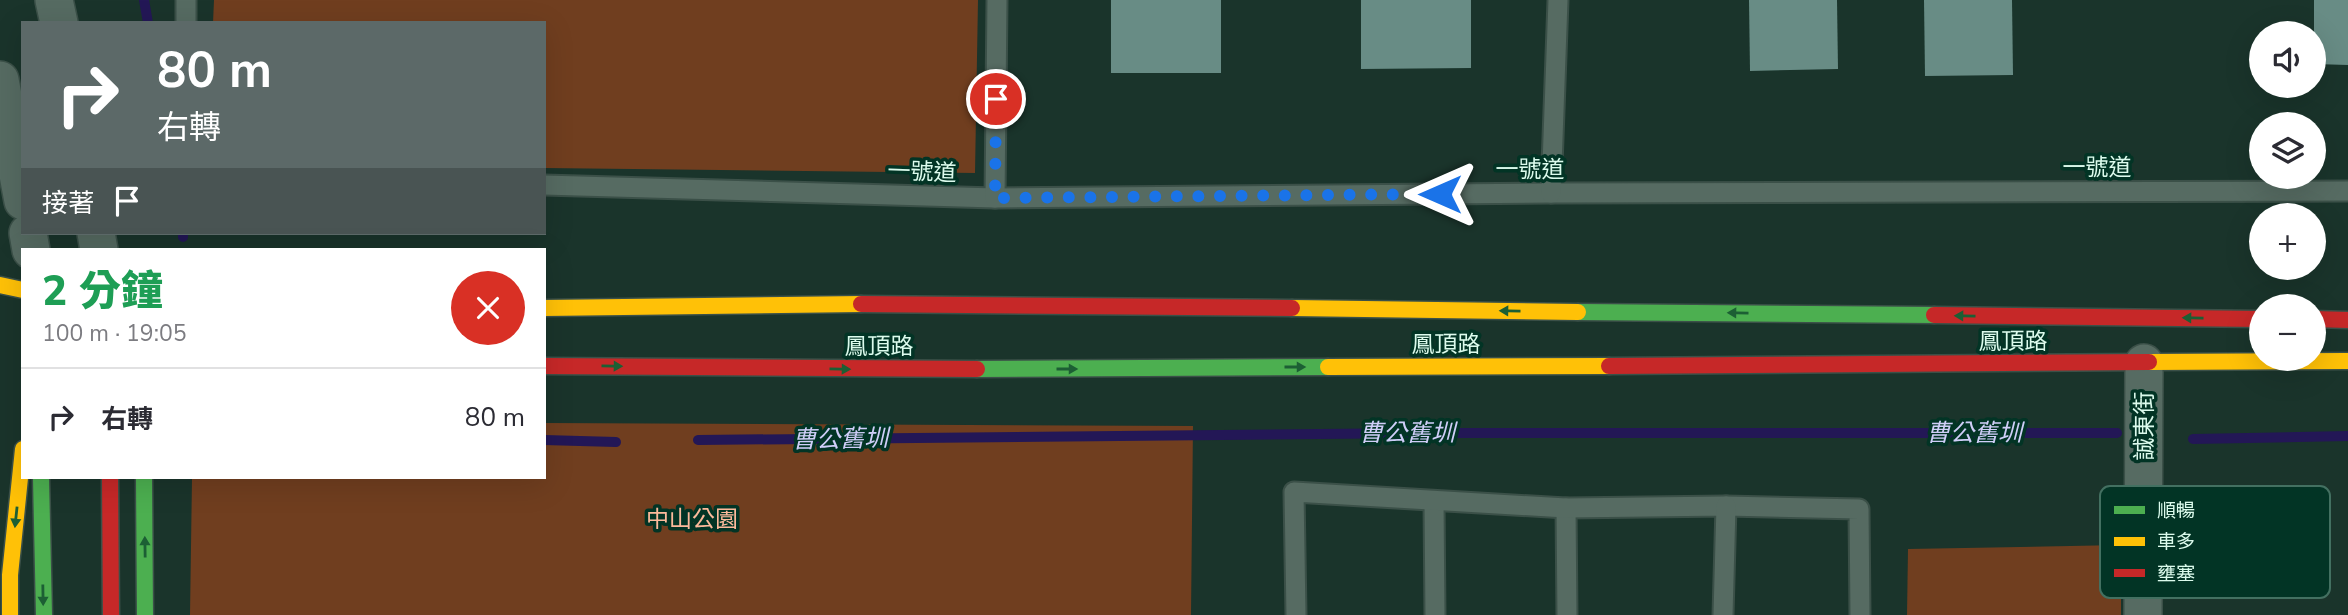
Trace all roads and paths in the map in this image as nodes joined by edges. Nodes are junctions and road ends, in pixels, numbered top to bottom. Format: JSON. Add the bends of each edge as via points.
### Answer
{"nodes":[{"id":1,"x":54,"y":0,"type":"edge"},
{"id":2,"x":186,"y":0,"type":"edge"},
{"id":3,"x":997,"y":0,"type":"edge"},
{"id":4,"x":1558,"y":0,"type":"edge"},
{"id":5,"x":59,"y":21,"type":"edge"},
{"id":6,"x":186,"y":21,"type":"edge"},
{"id":7,"x":0,"y":80,"type":"edge"},
{"id":8,"x":546,"y":185,"type":"edge"},
{"id":9,"x":21,"y":190,"type":"edge"},
{"id":10,"x":2348,"y":191,"type":"edge"},
{"id":11,"x":1551,"y":193,"type":"junction"},
{"id":12,"x":995,"y":198,"type":"junction"},
{"id":13,"x":0,"y":285,"type":"edge"},
{"id":14,"x":21,"y":290,"type":"edge"},
{"id":15,"x":546,"y":308,"type":"edge"},
{"id":16,"x":2249,"y":319,"type":"edge"},
{"id":17,"x":2326,"y":319,"type":"edge"},
{"id":18,"x":2348,"y":320,"type":"edge"},
{"id":19,"x":2348,"y":361,"type":"edge"},
{"id":20,"x":2144,"y":363,"type":"junction"},
{"id":21,"x":546,"y":366,"type":"edge"},
{"id":22,"x":21,"y":468,"type":"edge"},
{"id":23,"x":41,"y":479,"type":"edge"},
{"id":24,"x":110,"y":479,"type":"edge"},
{"id":25,"x":144,"y":479,"type":"edge"},
{"id":26,"x":2144,"y":486,"type":"edge"},
{"id":27,"x":1434,"y":502,"type":"junction"},
{"id":28,"x":1726,"y":506,"type":"junction"},
{"id":29,"x":1566,"y":508,"type":"junction"},
{"id":30,"x":10,"y":615,"type":"edge"},
{"id":31,"x":44,"y":615,"type":"edge"},
{"id":32,"x":111,"y":615,"type":"edge"},
{"id":33,"x":145,"y":615,"type":"edge"},
{"id":34,"x":1296,"y":615,"type":"edge"},
{"id":35,"x":1435,"y":615,"type":"edge"},
{"id":36,"x":1567,"y":615,"type":"edge"},
{"id":37,"x":1723,"y":615,"type":"edge"},
{"id":38,"x":1860,"y":615,"type":"edge"}],
"edges":[{"from":1,"to":5,"type":"street"},
{"from":2,"to":6,"type":"lane"},
{"from":3,"to":12,"type":"lane"},
{"from":4,"to":11,"type":"lane"},
{"from":7,"to":9,"type":"street"},
{"from":8,"to":12,"type":"lane","name":"一號道"},
{"from":10,"to":11,"type":"lane","name":"一號道"},
{"from":11,"to":12,"type":"lane","name":"一號道"},
{"from":13,"to":14,"type":"main road"},
{"from":16,"to":15,"type":"main road","name":"鳳頂路","one_way":true,"via":[[881,304]]},
{"from":17,"to":18,"type":"main road"},
{"from":19,"to":20,"type":"main road","name":"鳳頂路"},
{"from":21,"to":20,"type":"main road","name":"鳳頂路","one_way":true,"via":[[898,370]]},
{"from":20,"to":26,"type":"street","name":"誠東街"},
{"from":22,"to":30,"type":"main road","one_way":true},
{"from":23,"to":31,"type":"main road","one_way":true},
{"from":24,"to":32,"type":"main road"},
{"from":33,"to":25,"type":"main road","one_way":true},
{"from":27,"to":29,"type":"lane"},
{"from":27,"to":34,"type":"lane","via":[[1294,492]]},
{"from":27,"to":35,"type":"lane"},
{"from":28,"to":29,"type":"lane"},
{"from":28,"to":37,"type":"lane"},
{"from":28,"to":38,"type":"lane","via":[[1859,509]]},
{"from":29,"to":36,"type":"lane"}]}
